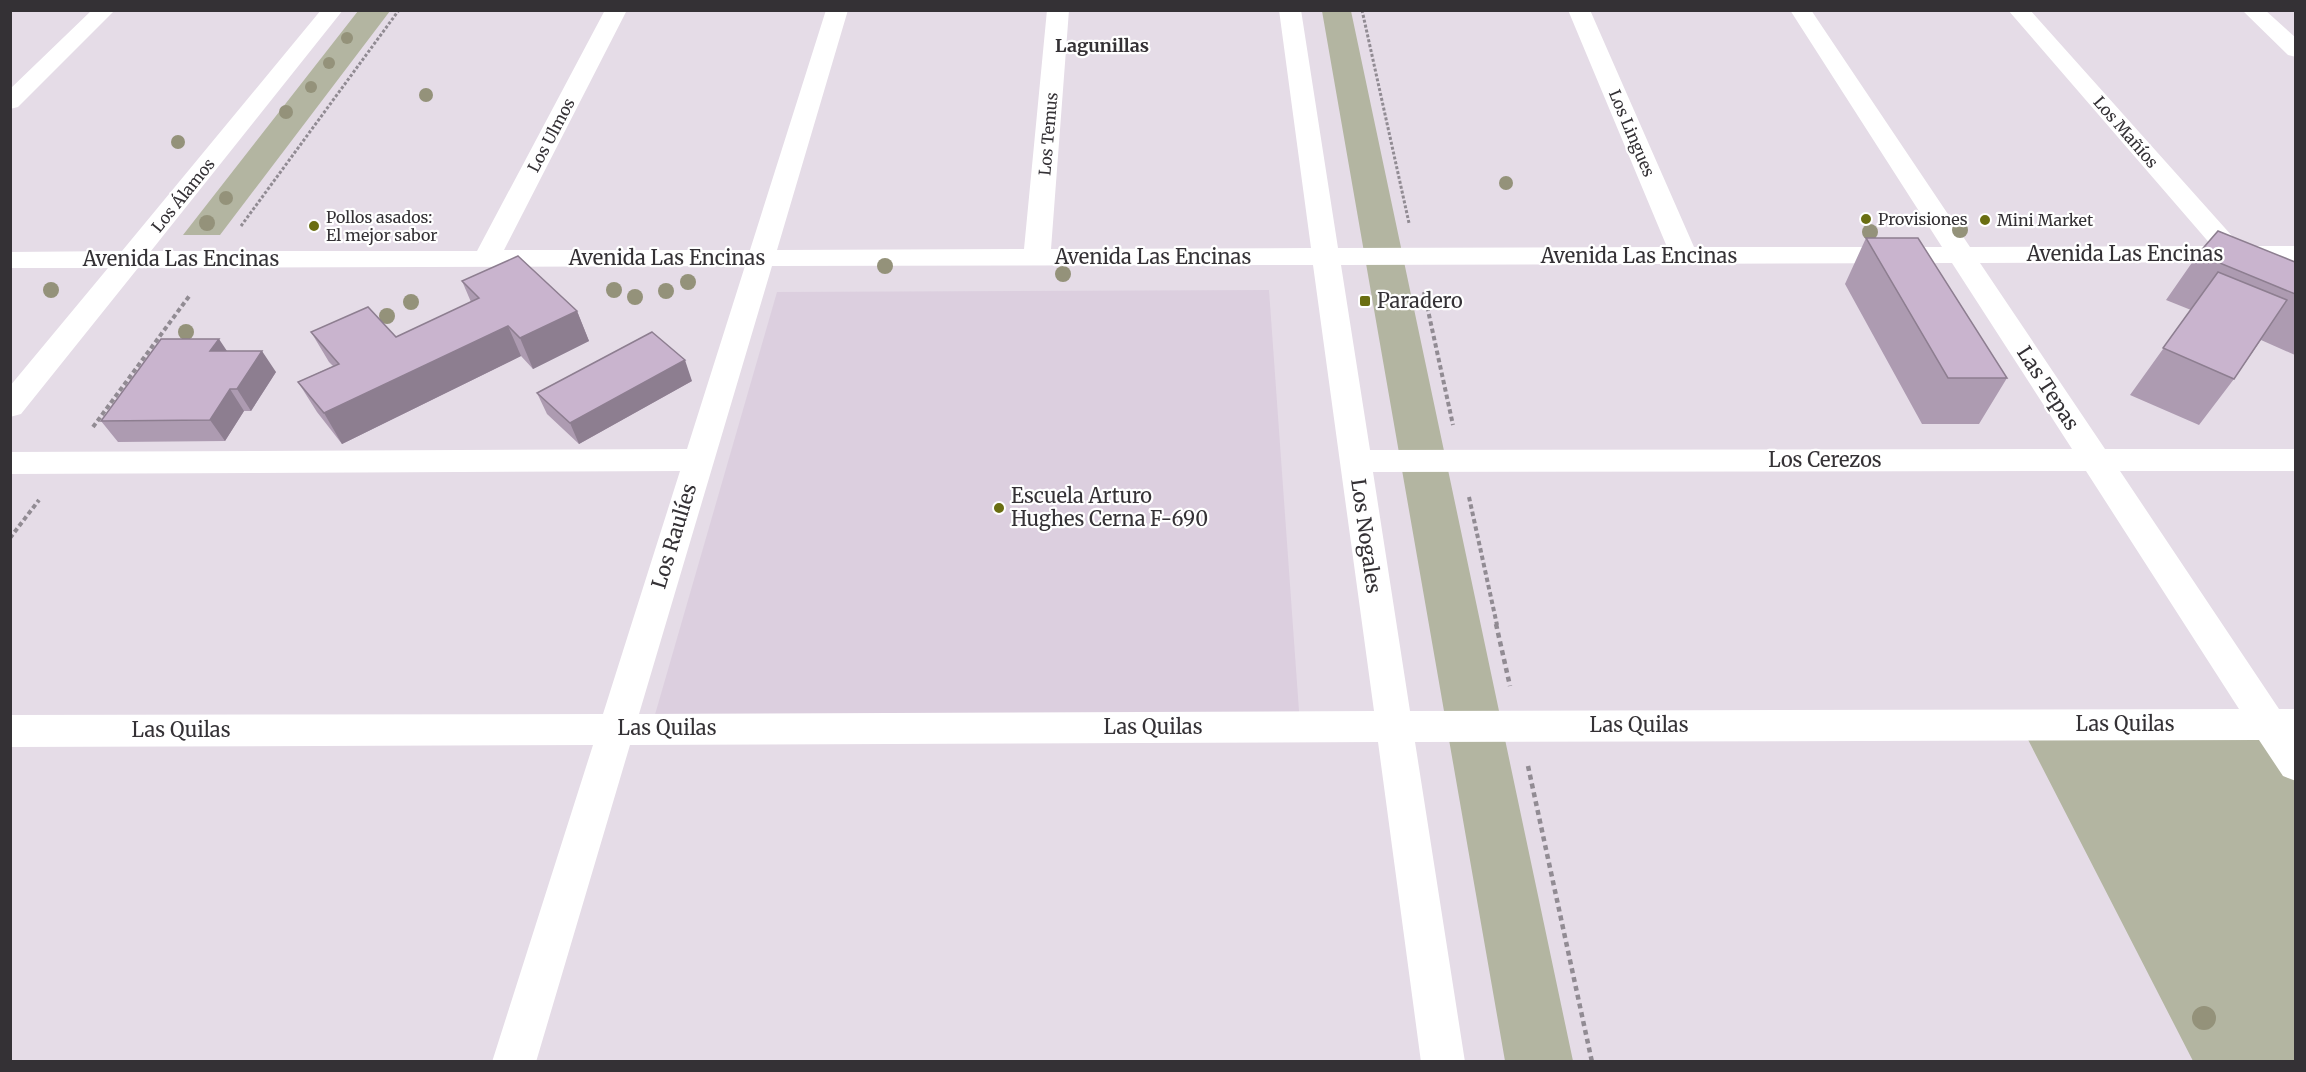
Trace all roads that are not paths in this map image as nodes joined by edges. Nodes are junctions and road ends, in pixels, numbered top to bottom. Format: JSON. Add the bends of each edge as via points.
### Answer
{"nodes":[{"id":1,"x":105,"y":10,"type":"edge"},
{"id":2,"x":333,"y":10,"type":"edge"},
{"id":3,"x":616,"y":10,"type":"edge"},
{"id":4,"x":837,"y":10,"type":"edge"},
{"id":5,"x":1058,"y":10,"type":"edge"},
{"id":6,"x":1290,"y":10,"type":"edge"},
{"id":7,"x":1579,"y":10,"type":"edge"},
{"id":8,"x":1800,"y":10,"type":"edge"},
{"id":9,"x":2018,"y":10,"type":"edge"},
{"id":10,"x":2252,"y":10,"type":"edge"},
{"id":11,"x":2295,"y":50,"type":"edge"},
{"id":12,"x":10,"y":102,"type":"edge"},
{"id":13,"x":2233,"y":254,"type":"junction"},
{"id":14,"x":2295,"y":254,"type":"edge"},
{"id":15,"x":1960,"y":255,"type":"junction"},
{"id":16,"x":1325,"y":256,"type":"junction"},
{"id":17,"x":1684,"y":256,"type":"junction"},
{"id":18,"x":760,"y":258,"type":"junction"},
{"id":19,"x":1037,"y":258,"type":"junction"},
{"id":20,"x":486,"y":259,"type":"junction"},
{"id":21,"x":10,"y":260,"type":"edge"},
{"id":22,"x":130,"y":260,"type":"junction"},
{"id":23,"x":10,"y":407,"type":"edge"},
{"id":24,"x":698,"y":460,"type":"junction"},
{"id":25,"x":2095,"y":460,"type":"junction"},
{"id":26,"x":2295,"y":460,"type":"edge"},
{"id":27,"x":1355,"y":461,"type":"junction"},
{"id":28,"x":10,"y":462,"type":"edge"},
{"id":29,"x":2282,"y":724,"type":"edge"},
{"id":30,"x":1394,"y":726,"type":"junction"},
{"id":31,"x":615,"y":729,"type":"junction"},
{"id":32,"x":10,"y":731,"type":"edge"},
{"id":33,"x":2295,"y":765,"type":"edge"},
{"id":34,"x":514,"y":1062,"type":"edge"},
{"id":35,"x":1443,"y":1062,"type":"edge"}],
"edges":[{"from":1,"to":12,"type":"street"},
{"from":2,"to":22,"type":"street","name":"Los Álamos"},
{"from":3,"to":20,"type":"street","name":"Los Ulmos"},
{"from":4,"to":18,"type":"street","name":"Los Raulíes"},
{"from":5,"to":19,"type":"street","name":"Los Temus"},
{"from":6,"to":16,"type":"street","name":"Los Nogales"},
{"from":7,"to":17,"type":"street","name":"Los Lingues"},
{"from":8,"to":15,"type":"street","name":"Las Tepas"},
{"from":9,"to":13,"type":"street","name":"Los Mañíos"},
{"from":10,"to":11,"type":"street"},
{"from":13,"to":14,"type":"street","name":"Avenida Las Encinas"},
{"from":13,"to":15,"type":"street","name":"Avenida Las Encinas"},
{"from":15,"to":17,"type":"street","name":"Avenida Las Encinas"},
{"from":15,"to":25,"type":"street","name":"Las Tepas"},
{"from":16,"to":17,"type":"street","name":"Avenida Las Encinas"},
{"from":16,"to":19,"type":"street","name":"Avenida Las Encinas"},
{"from":16,"to":27,"type":"street","name":"Los Nogales"},
{"from":18,"to":19,"type":"street","name":"Avenida Las Encinas"},
{"from":18,"to":20,"type":"street","name":"Avenida Las Encinas"},
{"from":18,"to":24,"type":"street","name":"Los Raulíes"},
{"from":20,"to":22,"type":"street","name":"Avenida Las Encinas"},
{"from":21,"to":22,"type":"street","name":"Avenida Las Encinas"},
{"from":22,"to":23,"type":"street","name":"Los Álamos"},
{"from":24,"to":28,"type":"street"},
{"from":24,"to":31,"type":"street","name":"Los Raulíes"},
{"from":25,"to":26,"type":"street","name":"Los Cerezos"},
{"from":25,"to":27,"type":"street","name":"Los Cerezos"},
{"from":25,"to":29,"type":"street","name":"Las Tepas"},
{"from":27,"to":30,"type":"street","name":"Los Nogales"},
{"from":29,"to":30,"type":"street","name":"Las Quilas"},
{"from":29,"to":33,"type":"street","name":"Las Tepas"},
{"from":30,"to":31,"type":"street","name":"Las Quilas"},
{"from":30,"to":35,"type":"street","name":"Los Nogales"},
{"from":31,"to":32,"type":"street","name":"Las Quilas"},
{"from":31,"to":34,"type":"street","name":"Los Raulíes"}]}
